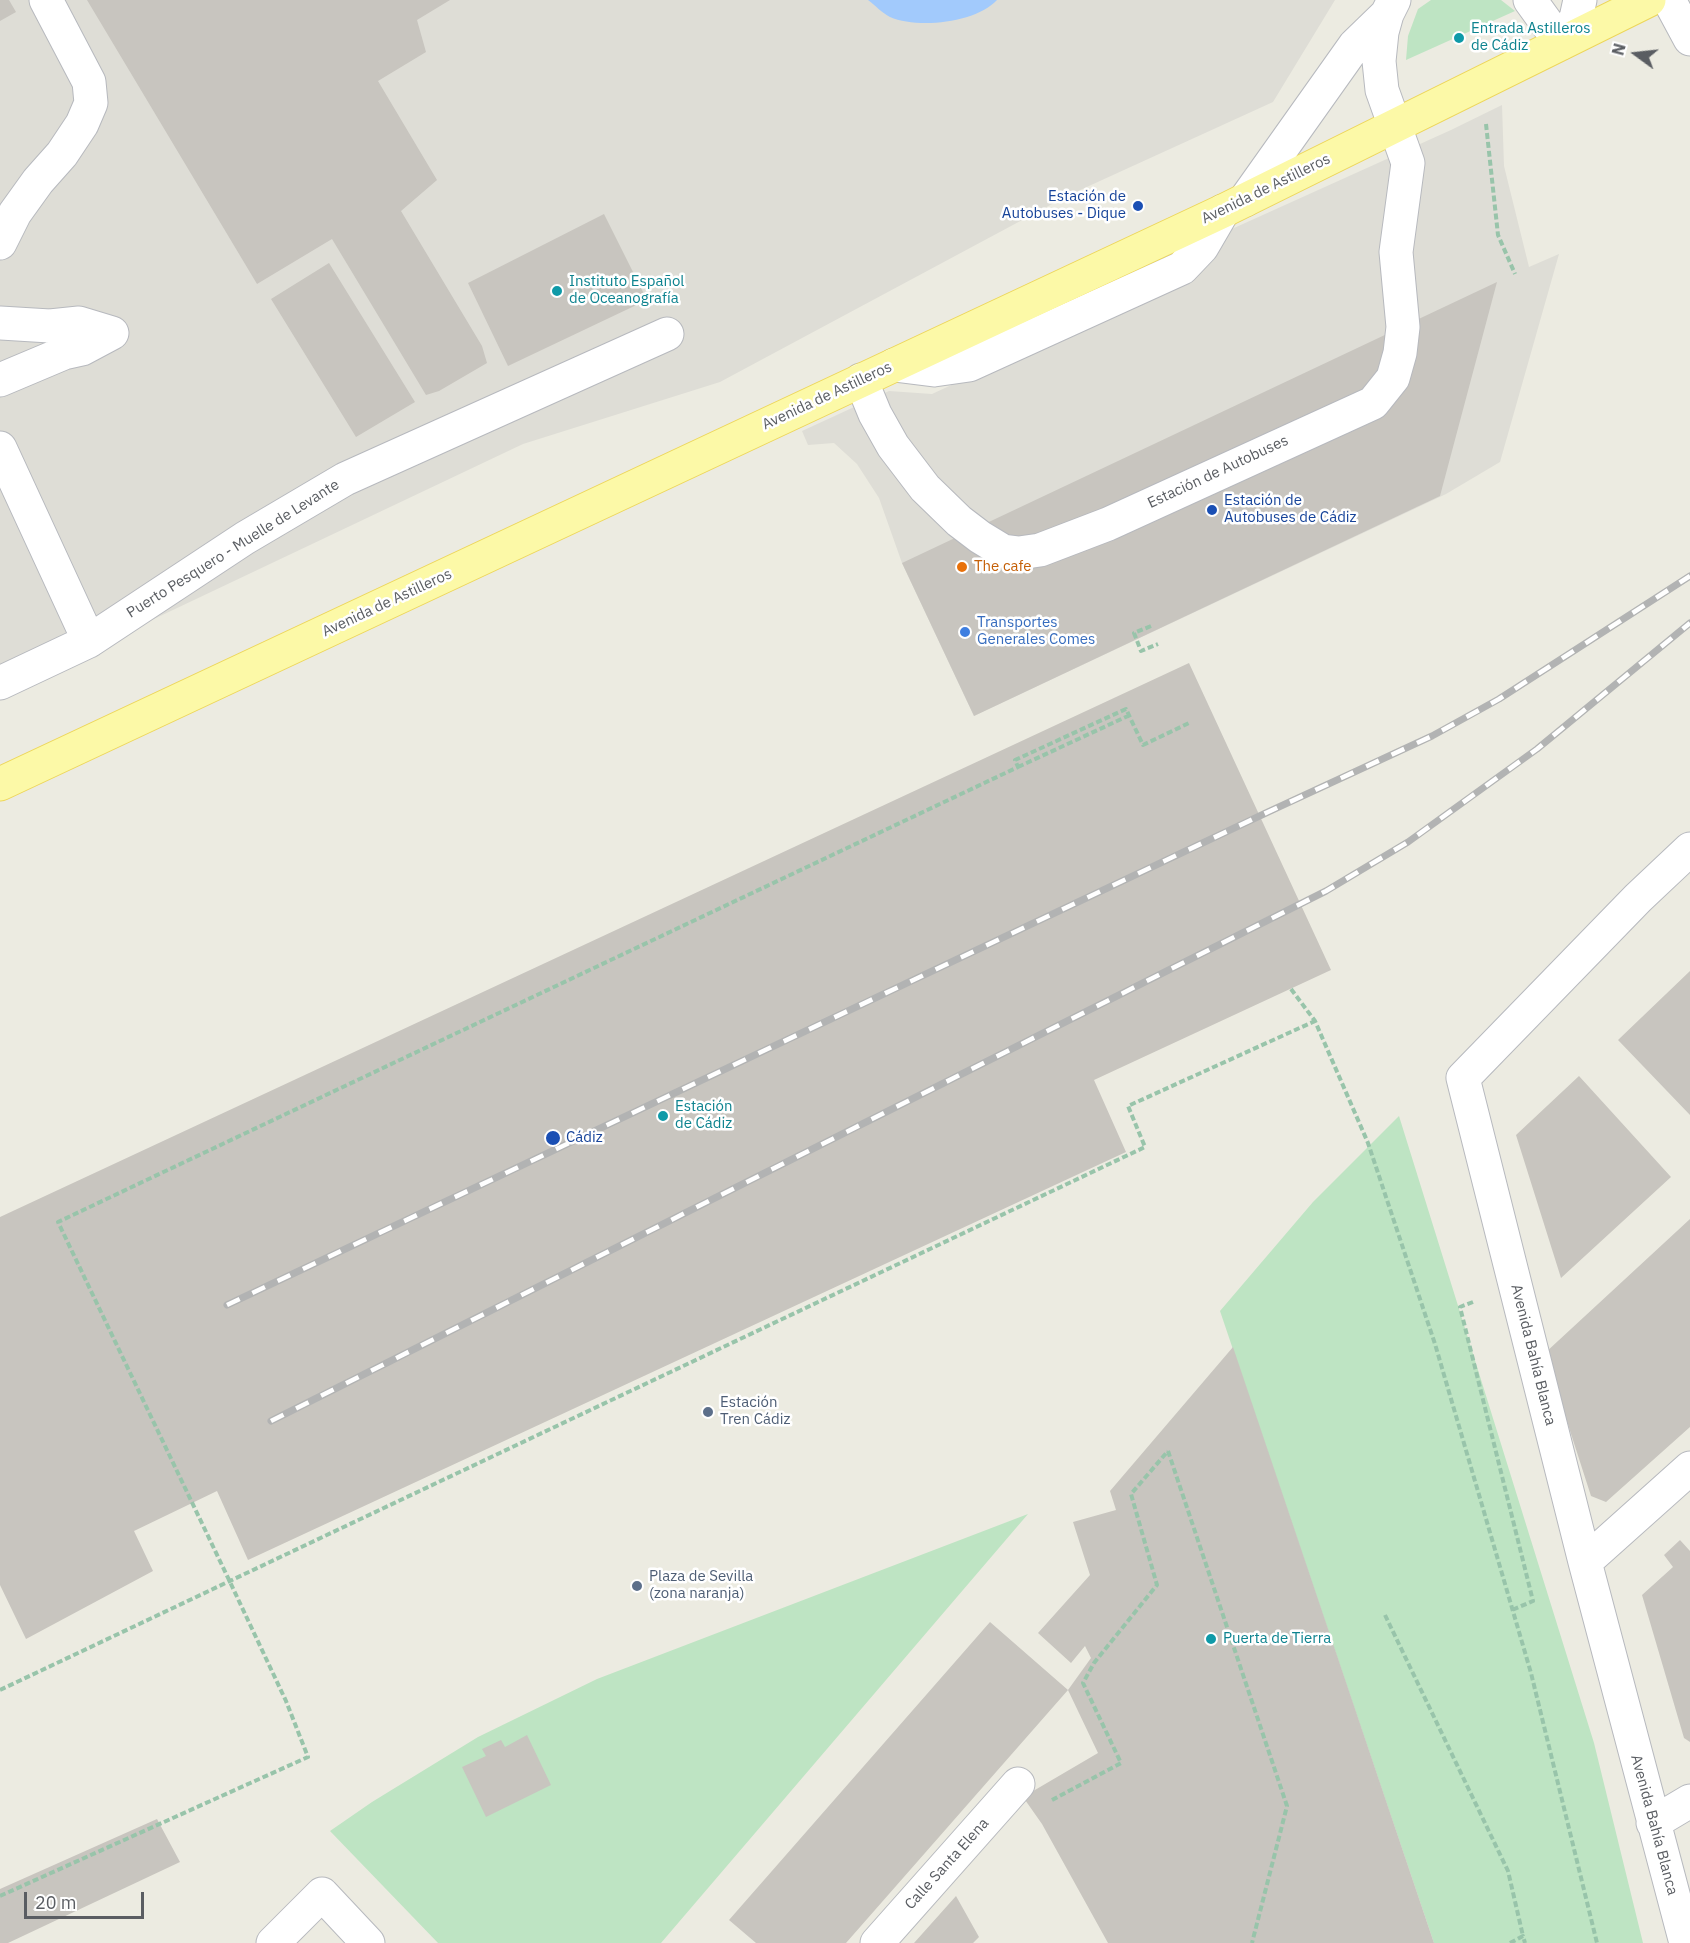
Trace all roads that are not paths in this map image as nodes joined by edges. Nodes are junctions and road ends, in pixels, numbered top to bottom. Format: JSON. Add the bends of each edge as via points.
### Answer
{"nodes":[{"id":1,"x":46,"y":0,"type":"edge"},
{"id":2,"x":1530,"y":0,"type":"edge"},
{"id":3,"x":1580,"y":0,"type":"edge"},
{"id":4,"x":1649,"y":0,"type":"edge"},
{"id":5,"x":1670,"y":0,"type":"edge"},
{"id":6,"x":1390,"y":7,"type":"edge"},
{"id":7,"x":1690,"y":39,"type":"edge"},
{"id":8,"x":1562,"y":43,"type":"junction"},
{"id":9,"x":1394,"y":125,"type":"junction"},
{"id":10,"x":1234,"y":206,"type":"junction"},
{"id":11,"x":0,"y":243,"type":"edge"},
{"id":12,"x":0,"y":323,"type":"edge"},
{"id":13,"x":667,"y":334,"type":"dead end"},
{"id":14,"x":0,"y":380,"type":"edge"},
{"id":15,"x":861,"y":380,"type":"junction"},
{"id":16,"x":0,"y":448,"type":"edge"},
{"id":17,"x":89,"y":641,"type":"junction"},
{"id":18,"x":0,"y":683,"type":"edge"},
{"id":19,"x":0,"y":784,"type":"edge"},
{"id":20,"x":1690,"y":849,"type":"edge"},
{"id":21,"x":1690,"y":1468,"type":"edge"},
{"id":22,"x":1585,"y":1562,"type":"junction"},
{"id":23,"x":1018,"y":1784,"type":"dead end"},
{"id":24,"x":1690,"y":1801,"type":"edge"},
{"id":25,"x":1653,"y":1823,"type":"junction"},
{"id":26,"x":273,"y":1943,"type":"edge"},
{"id":27,"x":368,"y":1943,"type":"edge"},
{"id":28,"x":877,"y":1943,"type":"edge"},
{"id":29,"x":1686,"y":1943,"type":"edge"}],
"edges":[{"from":1,"to":11,"type":"street","via":[[89,82],[91,103],[82,124],[15,213]]},
{"from":2,"to":8,"type":"street"},
{"from":3,"to":8,"type":"street","via":[[1576,18]]},
{"from":4,"to":8,"type":"main road","name":"Avenida de Astilleros"},
{"from":5,"to":7,"type":"street"},
{"from":6,"to":9,"type":"street","name":"Estación de Autobuses","via":[[1379,61],[1382,90]]},
{"from":6,"to":10,"type":"street","via":[[1355,45]]},
{"from":8,"to":9,"type":"main road","name":"Avenida de Astilleros"},
{"from":9,"to":10,"type":"main road","name":"Avenida de Astilleros"},
{"from":9,"to":15,"type":"street","name":"Estación de Autobuses","via":[[1408,163],[1396,252],[1403,327],[1393,378],[1373,403],[1108,524],[1019,554],[1003,551],[980,537],[926,488],[893,446]]},
{"from":10,"to":15,"type":"main road","name":"Avenida de Astilleros"},
{"from":12,"to":14,"type":"street","via":[[79,323],[112,333],[82,349]]},
{"from":13,"to":17,"type":"street","name":"Puerto Pesquero - Muelle de Levante","via":[[345,479],[245,538]]},
{"from":15,"to":19,"type":"main road","name":"Avenida de Astilleros"},
{"from":16,"to":17,"type":"street"},
{"from":17,"to":18,"type":"street","name":"Puerto Pesquero - Muelle de Levante"},
{"from":20,"to":22,"type":"street","name":"Avenida Bahía Blanca","via":[[1463,1078]]},
{"from":21,"to":22,"type":"street"},
{"from":22,"to":25,"type":"street","name":"Avenida Bahía Blanca"},
{"from":23,"to":28,"type":"street","name":"Calle Santa Elena"},
{"from":24,"to":25,"type":"street"},
{"from":25,"to":29,"type":"street","name":"Avenida Bahía Blanca"},
{"from":26,"to":27,"type":"street","via":[[322,1894]]}]}
